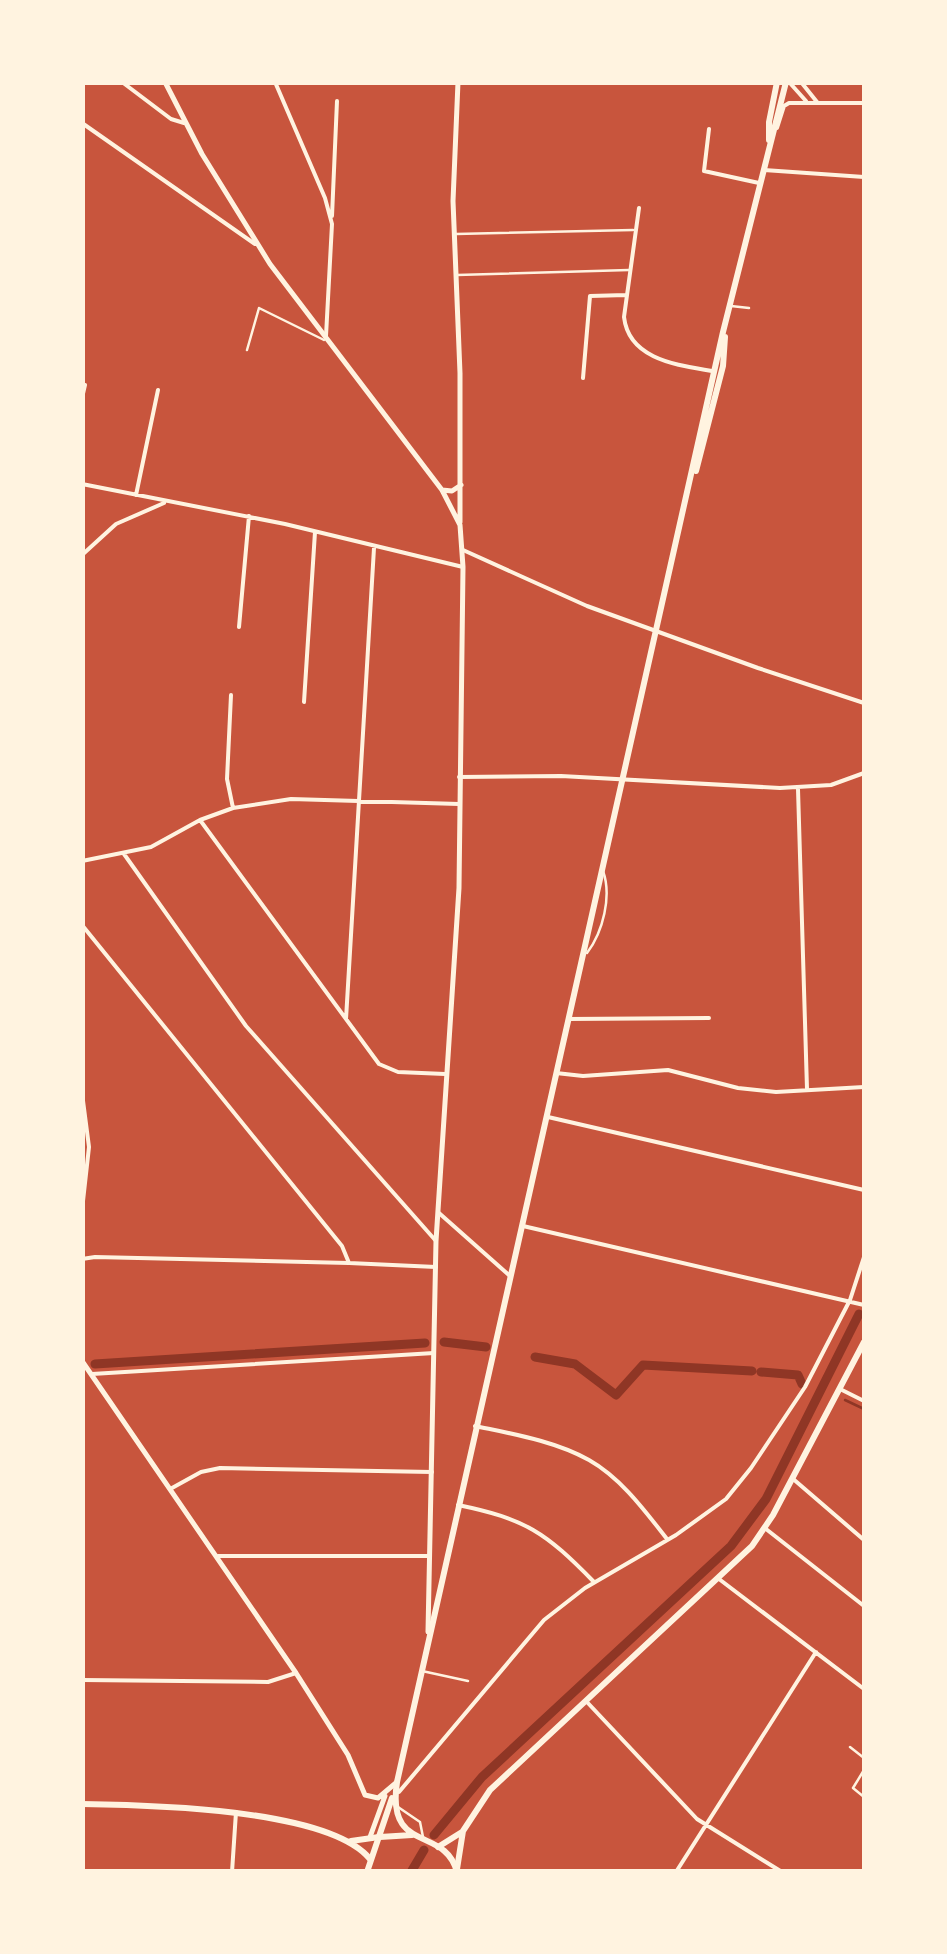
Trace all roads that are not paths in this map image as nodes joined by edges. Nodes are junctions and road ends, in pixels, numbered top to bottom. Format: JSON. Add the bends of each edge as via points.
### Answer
{"nodes":[{"id":1,"x":122,"y":82,"type":"edge"},
{"id":2,"x":165,"y":82,"type":"edge"},
{"id":3,"x":275,"y":82,"type":"edge"},
{"id":4,"x":458,"y":82,"type":"edge"},
{"id":5,"x":777,"y":82,"type":"edge"},
{"id":6,"x":788,"y":82,"type":"edge"},
{"id":7,"x":801,"y":82,"type":"edge"},
{"id":8,"x":337,"y":101,"type":"dead end"},
{"id":9,"x":806,"y":102,"type":"junction"},
{"id":10,"x":817,"y":102,"type":"junction"},
{"id":11,"x":864,"y":102,"type":"edge"},
{"id":12,"x":82,"y":123,"type":"edge"},
{"id":13,"x":186,"y":123,"type":"junction"},
{"id":14,"x":708,"y":129,"type":"dead end"},
{"id":15,"x":774,"y":133,"type":"junction"},
{"id":16,"x":769,"y":143,"type":"junction"},
{"id":17,"x":762,"y":170,"type":"junction"},
{"id":18,"x":864,"y":177,"type":"edge"},
{"id":19,"x":759,"y":183,"type":"junction"},
{"id":20,"x":639,"y":208,"type":"dead end"},
{"id":21,"x":332,"y":224,"type":"junction"},
{"id":22,"x":636,"y":230,"type":"junction"},
{"id":23,"x":454,"y":234,"type":"junction"},
{"id":24,"x":259,"y":247,"type":"junction"},
{"id":25,"x":629,"y":270,"type":"junction"},
{"id":26,"x":456,"y":275,"type":"junction"},
{"id":27,"x":626,"y":294,"type":"junction"},
{"id":28,"x":729,"y":306,"type":"junction"},
{"id":29,"x":749,"y":308,"type":"dead end"},
{"id":30,"x":326,"y":340,"type":"junction"},
{"id":31,"x":247,"y":350,"type":"dead end"},
{"id":32,"x":718,"y":372,"type":"junction"},
{"id":33,"x":583,"y":378,"type":"dead end"},
{"id":34,"x":85,"y":385,"type":"dead end"},
{"id":35,"x":158,"y":390,"type":"dead end"},
{"id":36,"x":82,"y":398,"type":"edge"},
{"id":37,"x":82,"y":484,"type":"edge"},
{"id":38,"x":461,"y":485,"type":"junction"},
{"id":39,"x":442,"y":490,"type":"junction"},
{"id":40,"x":136,"y":495,"type":"junction"},
{"id":41,"x":169,"y":501,"type":"junction"},
{"id":42,"x":249,"y":516,"type":"junction"},
{"id":43,"x":460,"y":524,"type":"junction"},
{"id":44,"x":315,"y":532,"type":"junction"},
{"id":45,"x":374,"y":548,"type":"junction"},
{"id":46,"x":463,"y":550,"type":"junction"},
{"id":47,"x":82,"y":555,"type":"edge"},
{"id":48,"x":464,"y":567,"type":"junction"},
{"id":49,"x":239,"y":627,"type":"dead end"},
{"id":50,"x":656,"y":631,"type":"junction"},
{"id":51,"x":232,"y":696,"type":"dead end"},
{"id":52,"x":304,"y":702,"type":"dead end"},
{"id":53,"x":864,"y":706,"type":"edge"},
{"id":54,"x":864,"y":774,"type":"edge"},
{"id":55,"x":460,"y":777,"type":"junction"},
{"id":56,"x":622,"y":780,"type":"junction"},
{"id":57,"x":798,"y":788,"type":"junction"},
{"id":58,"x":360,"y":799,"type":"junction"},
{"id":59,"x":459,"y":804,"type":"junction"},
{"id":60,"x":233,"y":808,"type":"junction"},
{"id":61,"x":200,"y":820,"type":"junction"},
{"id":62,"x":124,"y":854,"type":"junction"},
{"id":63,"x":82,"y":861,"type":"edge"},
{"id":64,"x":82,"y":925,"type":"edge"},
{"id":65,"x":346,"y":1018,"type":"junction"},
{"id":66,"x":568,"y":1018,"type":"junction"},
{"id":67,"x":709,"y":1018,"type":"dead end"},
{"id":68,"x":556,"y":1073,"type":"junction"},
{"id":69,"x":445,"y":1074,"type":"junction"},
{"id":70,"x":864,"y":1087,"type":"edge"},
{"id":71,"x":808,"y":1089,"type":"junction"},
{"id":72,"x":82,"y":1093,"type":"edge"},
{"id":73,"x":546,"y":1117,"type":"junction"},
{"id":74,"x":864,"y":1190,"type":"edge"},
{"id":75,"x":82,"y":1210,"type":"edge"},
{"id":76,"x":438,"y":1211,"type":"junction"},
{"id":77,"x":522,"y":1226,"type":"junction"},
{"id":78,"x":436,"y":1241,"type":"junction"},
{"id":79,"x":864,"y":1256,"type":"edge"},
{"id":80,"x":82,"y":1259,"type":"edge"},
{"id":81,"x":350,"y":1264,"type":"junction"},
{"id":82,"x":436,"y":1267,"type":"junction"},
{"id":83,"x":510,"y":1276,"type":"junction"},
{"id":84,"x":861,"y":1276,"type":"edge"},
{"id":85,"x":850,"y":1300,"type":"junction"},
{"id":86,"x":864,"y":1305,"type":"edge"},
{"id":87,"x":864,"y":1342,"type":"edge"},
{"id":88,"x":434,"y":1345,"type":"junction"},
{"id":89,"x":82,"y":1361,"type":"edge"},
{"id":90,"x":92,"y":1374,"type":"junction"},
{"id":91,"x":838,"y":1389,"type":"junction"},
{"id":92,"x":864,"y":1401,"type":"edge"},
{"id":93,"x":476,"y":1426,"type":"junction"},
{"id":94,"x":432,"y":1472,"type":"junction"},
{"id":95,"x":792,"y":1478,"type":"junction"},
{"id":96,"x":172,"y":1488,"type":"junction"},
{"id":97,"x":458,"y":1505,"type":"junction"},
{"id":98,"x":766,"y":1528,"type":"junction"},
{"id":99,"x":864,"y":1530,"type":"edge"},
{"id":100,"x":863,"y":1539,"type":"edge"},
{"id":101,"x":668,"y":1540,"type":"junction"},
{"id":102,"x":218,"y":1556,"type":"junction"},
{"id":103,"x":430,"y":1556,"type":"junction"},
{"id":104,"x":719,"y":1579,"type":"junction"},
{"id":105,"x":594,"y":1582,"type":"junction"},
{"id":106,"x":864,"y":1606,"type":"edge"},
{"id":107,"x":428,"y":1634,"type":"junction"},
{"id":108,"x":816,"y":1652,"type":"junction"},
{"id":109,"x":420,"y":1671,"type":"junction"},
{"id":110,"x":296,"y":1673,"type":"junction"},
{"id":111,"x":82,"y":1680,"type":"edge"},
{"id":112,"x":468,"y":1681,"type":"dead end"},
{"id":113,"x":864,"y":1689,"type":"edge"},
{"id":114,"x":586,"y":1700,"type":"junction"},
{"id":115,"x":850,"y":1747,"type":"dead end"},
{"id":116,"x":864,"y":1758,"type":"edge"},
{"id":117,"x":864,"y":1770,"type":"edge"},
{"id":118,"x":397,"y":1782,"type":"junction"},
{"id":119,"x":386,"y":1793,"type":"junction"},
{"id":120,"x":864,"y":1797,"type":"edge"},
{"id":121,"x":395,"y":1801,"type":"junction"},
{"id":122,"x":82,"y":1804,"type":"edge"},
{"id":123,"x":236,"y":1812,"type":"junction"},
{"id":124,"x":705,"y":1825,"type":"junction"},
{"id":125,"x":464,"y":1831,"type":"junction"},
{"id":126,"x":413,"y":1835,"type":"junction"},
{"id":127,"x":379,"y":1837,"type":"junction"},
{"id":128,"x":369,"y":1839,"type":"junction"},
{"id":129,"x":424,"y":1839,"type":"junction"},
{"id":130,"x":345,"y":1841,"type":"junction"},
{"id":131,"x":438,"y":1847,"type":"junction"},
{"id":132,"x":367,"y":1867,"type":"edge"},
{"id":133,"x":457,"y":1870,"type":"edge"},
{"id":134,"x":232,"y":1872,"type":"edge"},
{"id":135,"x":676,"y":1872,"type":"edge"},
{"id":136,"x":782,"y":1872,"type":"edge"}],
"edges":[{"from":1,"to":13,"type":"street"},
{"from":2,"to":13,"type":"street"},
{"from":3,"to":21,"type":"street"},
{"from":4,"to":23,"type":"street"},
{"from":5,"to":16,"type":"main road"},
{"from":6,"to":9,"type":"street"},
{"from":6,"to":15,"type":"main road"},
{"from":7,"to":10,"type":"street"},
{"from":8,"to":21,"type":"street"},
{"from":9,"to":10,"type":"street"},
{"from":9,"to":15,"type":"street","via":[[785,105]]},
{"from":10,"to":11,"type":"street"},
{"from":12,"to":24,"type":"street"},
{"from":13,"to":24,"type":"street"},
{"from":14,"to":19,"type":"street","via":[[704,172]]},
{"from":15,"to":16,"type":"main road"},
{"from":16,"to":17,"type":"main road"},
{"from":17,"to":18,"type":"street"},
{"from":17,"to":19,"type":"main road"},
{"from":19,"to":28,"type":"main road"},
{"from":20,"to":22,"type":"street"},
{"from":21,"to":30,"type":"street"},
{"from":22,"to":23,"type":"lane"},
{"from":22,"to":25,"type":"street"},
{"from":23,"to":26,"type":"street"},
{"from":24,"to":30,"type":"street"},
{"from":25,"to":26,"type":"lane"},
{"from":25,"to":27,"type":"street"},
{"from":26,"to":38,"type":"street"},
{"from":27,"to":32,"type":"street","via":[[626,330],[646,352],[672,365]]},
{"from":27,"to":33,"type":"street","via":[[590,296]]},
{"from":28,"to":29,"type":"lane"},
{"from":28,"to":32,"type":"main road"},
{"from":30,"to":31,"type":"lane","via":[[259,308]]},
{"from":30,"to":39,"type":"street"},
{"from":32,"to":50,"type":"main road"},
{"from":34,"to":36,"type":"street"},
{"from":35,"to":40,"type":"street"},
{"from":37,"to":40,"type":"street"},
{"from":38,"to":39,"type":"street"},
{"from":38,"to":43,"type":"street"},
{"from":39,"to":43,"type":"street"},
{"from":40,"to":41,"type":"street"},
{"from":41,"to":42,"type":"street"},
{"from":41,"to":47,"type":"street","via":[[116,524]]},
{"from":42,"to":44,"type":"street"},
{"from":42,"to":49,"type":"street"},
{"from":43,"to":46,"type":"street"},
{"from":44,"to":45,"type":"street"},
{"from":44,"to":52,"type":"street"},
{"from":45,"to":48,"type":"street"},
{"from":45,"to":58,"type":"street"},
{"from":46,"to":48,"type":"street"},
{"from":46,"to":50,"type":"street"},
{"from":48,"to":55,"type":"street"},
{"from":50,"to":53,"type":"street"},
{"from":50,"to":56,"type":"main road"},
{"from":51,"to":60,"type":"street","via":[[227,779]]},
{"from":54,"to":57,"type":"street"},
{"from":55,"to":56,"type":"street"},
{"from":55,"to":59,"type":"street"},
{"from":56,"to":57,"type":"street"},
{"from":56,"to":66,"type":"main road"},
{"from":57,"to":71,"type":"street"},
{"from":58,"to":59,"type":"street"},
{"from":58,"to":60,"type":"street"},
{"from":58,"to":65,"type":"street"},
{"from":59,"to":69,"type":"street"},
{"from":60,"to":61,"type":"street"},
{"from":61,"to":62,"type":"street"},
{"from":61,"to":65,"type":"street"},
{"from":62,"to":63,"type":"street"},
{"from":62,"to":78,"type":"street","via":[[246,1026]]},
{"from":64,"to":81,"type":"street"},
{"from":65,"to":69,"type":"street","via":[[384,1068]]},
{"from":66,"to":67,"type":"street"},
{"from":66,"to":68,"type":"main road"},
{"from":68,"to":71,"type":"street","via":[[668,1070],[738,1088]]},
{"from":68,"to":73,"type":"main road"},
{"from":69,"to":76,"type":"street"},
{"from":70,"to":71,"type":"street"},
{"from":72,"to":75,"type":"street","via":[[89,1148]]},
{"from":73,"to":74,"type":"street"},
{"from":73,"to":77,"type":"main road"},
{"from":76,"to":78,"type":"street"},
{"from":76,"to":83,"type":"street"},
{"from":77,"to":83,"type":"main road"},
{"from":77,"to":85,"type":"street"},
{"from":78,"to":82,"type":"street"},
{"from":79,"to":84,"type":"street"},
{"from":80,"to":81,"type":"street"},
{"from":81,"to":82,"type":"street"},
{"from":82,"to":88,"type":"street"},
{"from":83,"to":93,"type":"main road"},
{"from":84,"to":85,"type":"street"},
{"from":85,"to":86,"type":"street"},
{"from":85,"to":101,"type":"street","via":[[805,1387],[751,1468],[726,1499]]},
{"from":87,"to":91,"type":"main road"},
{"from":88,"to":90,"type":"street"},
{"from":88,"to":94,"type":"street"},
{"from":89,"to":90,"type":"street"},
{"from":90,"to":96,"type":"street"},
{"from":91,"to":92,"type":"street"},
{"from":91,"to":95,"type":"main road"},
{"from":93,"to":97,"type":"main road"},
{"from":93,"to":101,"type":"street","via":[[591,1461]]},
{"from":94,"to":96,"type":"street","via":[[220,1468]]},
{"from":94,"to":103,"type":"street"},
{"from":95,"to":98,"type":"main road"},
{"from":95,"to":100,"type":"street"},
{"from":96,"to":102,"type":"street"},
{"from":97,"to":105,"type":"street","via":[[535,1529]]},
{"from":97,"to":107,"type":"main road"},
{"from":98,"to":104,"type":"main road"},
{"from":98,"to":106,"type":"street"},
{"from":99,"to":100,"type":"street"},
{"from":101,"to":105,"type":"street"},
{"from":102,"to":103,"type":"street"},
{"from":102,"to":110,"type":"street"},
{"from":103,"to":107,"type":"street"},
{"from":104,"to":108,"type":"street"},
{"from":104,"to":114,"type":"main road"},
{"from":105,"to":121,"type":"street","via":[[544,1620]]},
{"from":107,"to":109,"type":"main road"},
{"from":108,"to":113,"type":"street"},
{"from":108,"to":124,"type":"street"},
{"from":109,"to":112,"type":"lane"},
{"from":109,"to":118,"type":"main road"},
{"from":110,"to":111,"type":"street","via":[[268,1682]]},
{"from":110,"to":119,"type":"street","via":[[365,1795]]},
{"from":114,"to":124,"type":"street"},
{"from":114,"to":125,"type":"main road","via":[[490,1790]]},
{"from":115,"to":116,"type":"lane"},
{"from":117,"to":120,"type":"lane","via":[[853,1788]]},
{"from":118,"to":119,"type":"street"},
{"from":118,"to":121,"type":"main road"},
{"from":118,"to":127,"type":"main road"},
{"from":119,"to":128,"type":"street"},
{"from":121,"to":126,"type":"main road","via":[[400,1822]]},
{"from":121,"to":129,"type":"lane","via":[[420,1822]]},
{"from":122,"to":123,"type":"main road"},
{"from":123,"to":130,"type":"main road"},
{"from":123,"to":134,"type":"street"},
{"from":124,"to":135,"type":"street"},
{"from":124,"to":136,"type":"street"},
{"from":125,"to":131,"type":"main road"},
{"from":125,"to":133,"type":"main road"},
{"from":126,"to":127,"type":"main road"},
{"from":126,"to":129,"type":"main road"},
{"from":127,"to":128,"type":"main road"},
{"from":127,"to":132,"type":"main road"},
{"from":128,"to":130,"type":"main road"},
{"from":129,"to":131,"type":"main road"},
{"from":130,"to":132,"type":"main road","via":[[360,1848]]},
{"from":131,"to":133,"type":"main road"}]}
